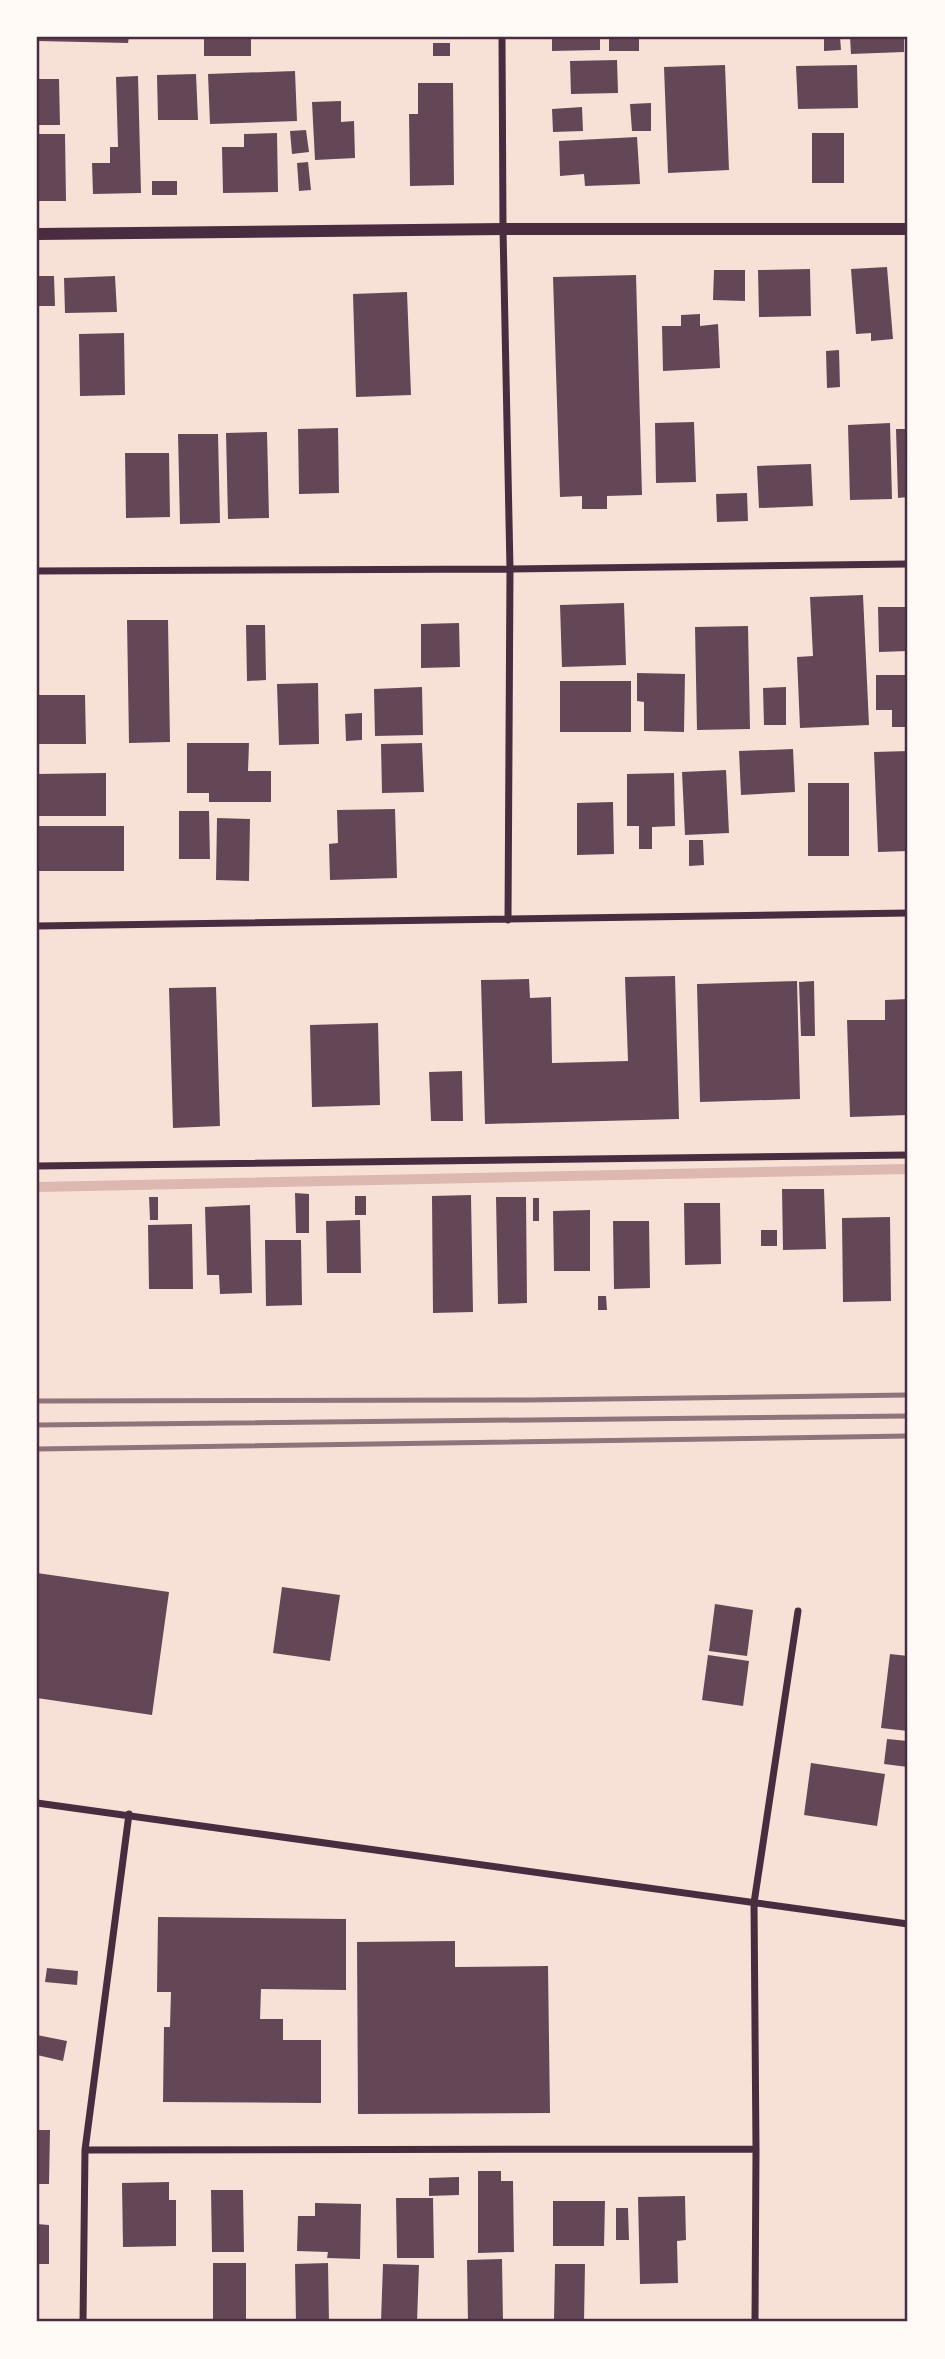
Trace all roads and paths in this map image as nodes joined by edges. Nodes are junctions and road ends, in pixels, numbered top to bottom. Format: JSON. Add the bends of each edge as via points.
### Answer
{"nodes":[{"id":1,"x":502,"y":37,"type":"edge"},
{"id":2,"x":503,"y":229,"type":"junction"},
{"id":3,"x":908,"y":229,"type":"edge"},
{"id":4,"x":37,"y":234,"type":"edge"},
{"id":5,"x":908,"y":564,"type":"edge"},
{"id":6,"x":510,"y":569,"type":"junction"},
{"id":7,"x":37,"y":570,"type":"edge"},
{"id":8,"x":908,"y":913,"type":"edge"},
{"id":9,"x":508,"y":920,"type":"junction"},
{"id":10,"x":37,"y":926,"type":"edge"},
{"id":11,"x":908,"y":1155,"type":"edge"},
{"id":12,"x":37,"y":1166,"type":"edge"},
{"id":13,"x":798,"y":1611,"type":"dead end"},
{"id":14,"x":37,"y":1803,"type":"edge"},
{"id":15,"x":130,"y":1814,"type":"junction"},
{"id":16,"x":754,"y":1903,"type":"junction"},
{"id":17,"x":908,"y":1924,"type":"edge"},
{"id":18,"x":757,"y":2149,"type":"junction"},
{"id":19,"x":85,"y":2150,"type":"junction"},
{"id":20,"x":83,"y":2322,"type":"edge"},
{"id":21,"x":755,"y":2322,"type":"edge"}],
"edges":[{"from":1,"to":2,"type":"street"},
{"from":2,"to":3,"type":"street"},
{"from":2,"to":4,"type":"street"},
{"from":2,"to":6,"type":"street"},
{"from":5,"to":6,"type":"street"},
{"from":6,"to":7,"type":"street"},
{"from":6,"to":9,"type":"street"},
{"from":8,"to":9,"type":"street"},
{"from":9,"to":10,"type":"street"},
{"from":11,"to":12,"type":"street"},
{"from":13,"to":16,"type":"street"},
{"from":14,"to":15,"type":"street"},
{"from":15,"to":16,"type":"street"},
{"from":15,"to":19,"type":"street"},
{"from":16,"to":17,"type":"street"},
{"from":16,"to":18,"type":"street"},
{"from":18,"to":19,"type":"street"},
{"from":18,"to":21,"type":"street"},
{"from":19,"to":20,"type":"street"}]}
